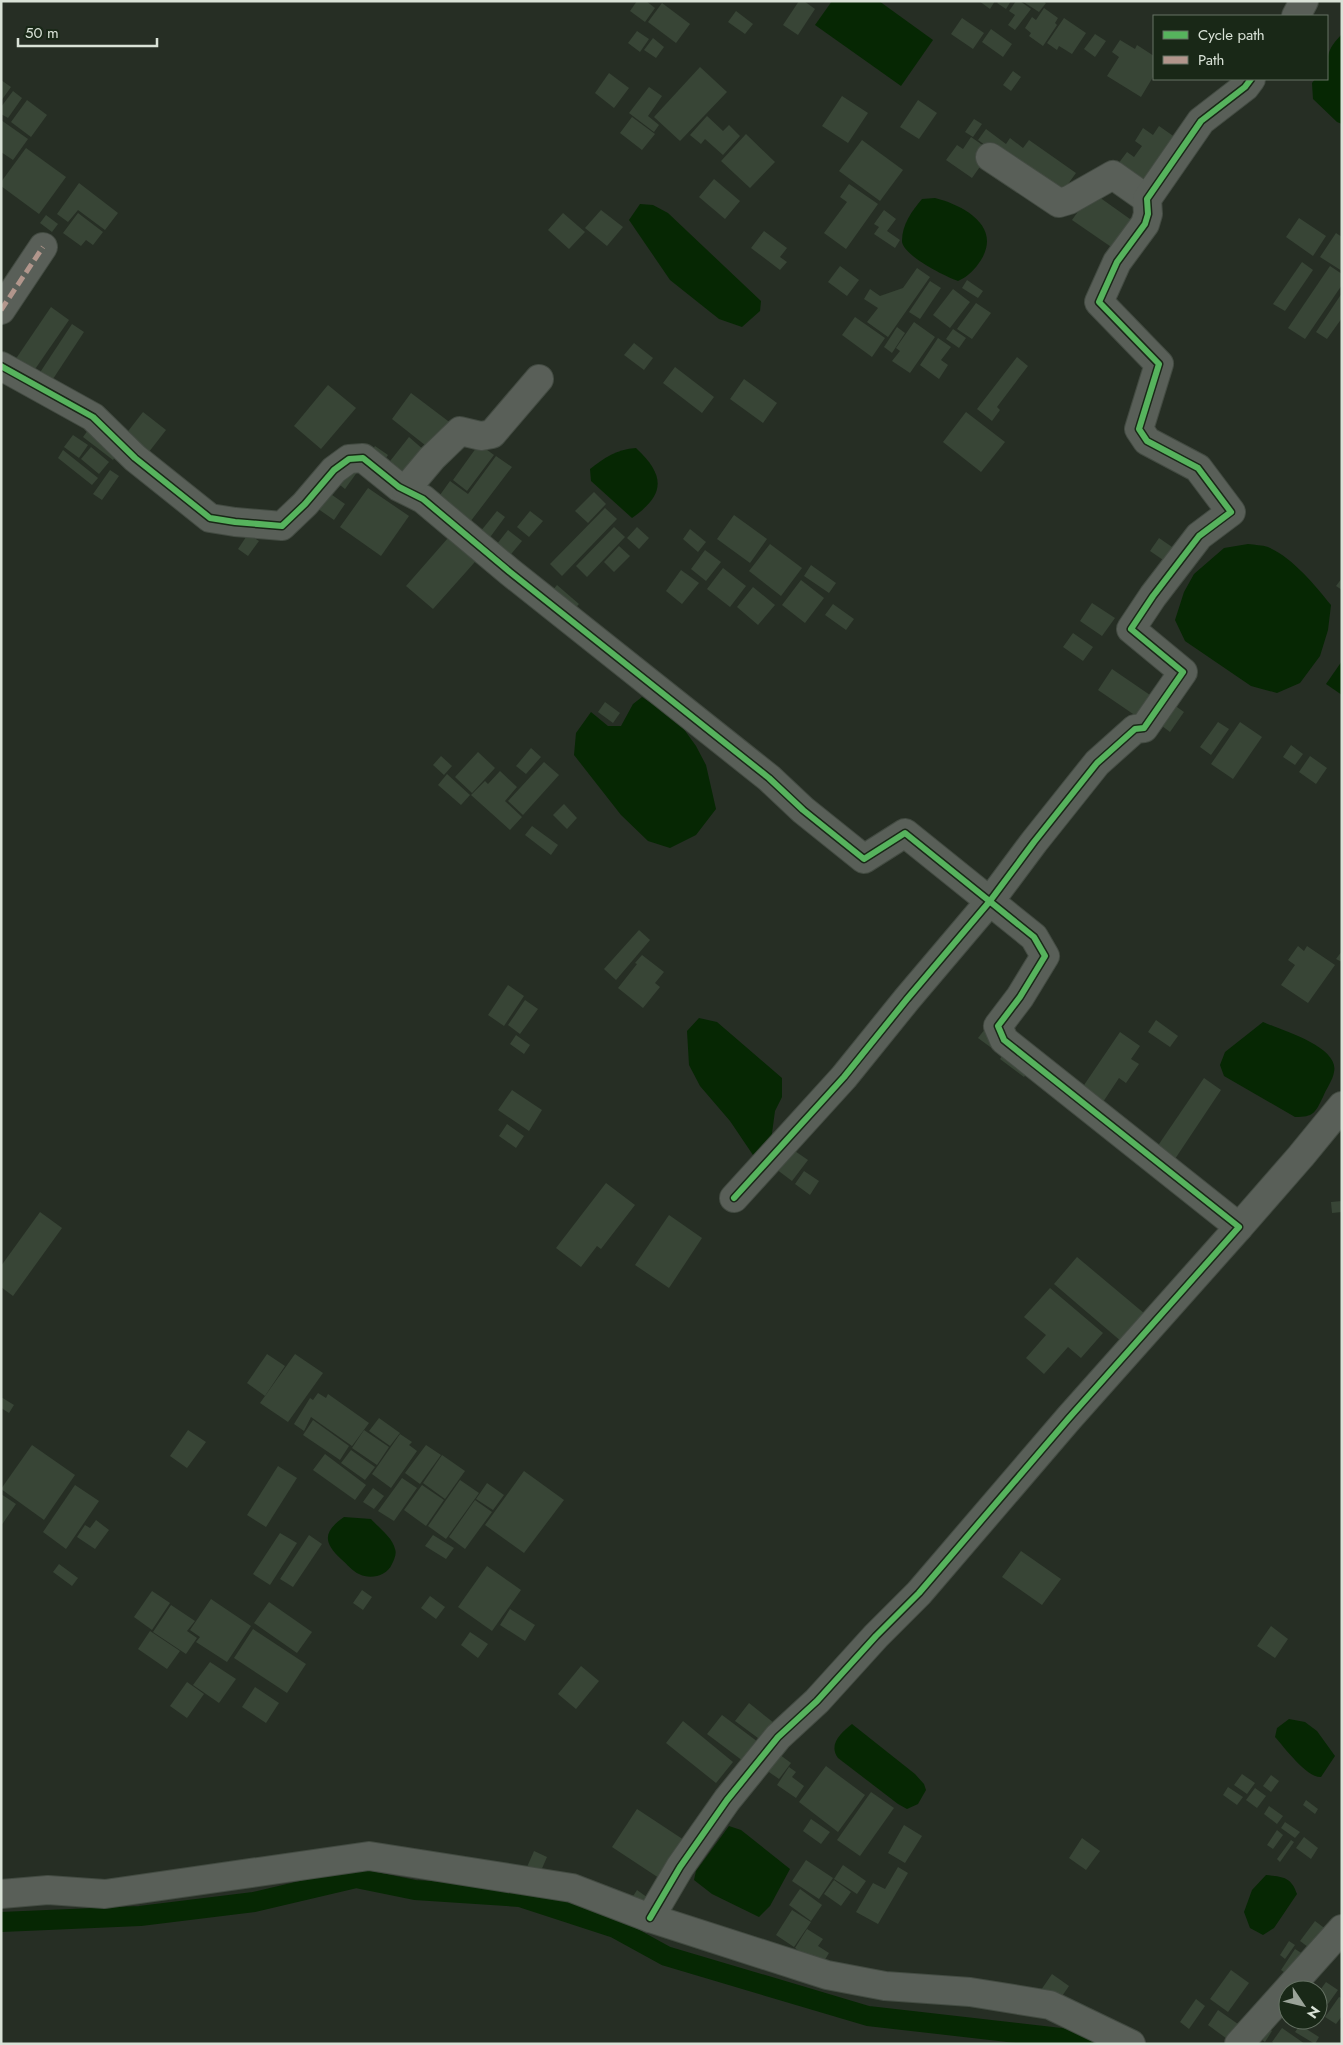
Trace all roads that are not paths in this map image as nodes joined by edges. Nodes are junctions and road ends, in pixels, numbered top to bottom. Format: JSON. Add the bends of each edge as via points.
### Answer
{"nodes":[{"id":1,"x":1304,"y":1,"type":"edge"},
{"id":2,"x":1297,"y":15,"type":"edge"},
{"id":3,"x":1251,"y":80,"type":"edge"},
{"id":4,"x":990,"y":158,"type":"dead end"},
{"id":5,"x":1147,"y":199,"type":"junction"},
{"id":6,"x":43,"y":247,"type":"dead end"},
{"id":7,"x":1,"y":310,"type":"edge"},
{"id":8,"x":1,"y":366,"type":"edge"},
{"id":9,"x":539,"y":379,"type":"dead end"},
{"id":10,"x":406,"y":489,"type":"junction"},
{"id":11,"x":990,"y":901,"type":"junction"},
{"id":12,"x":1342,"y":1106,"type":"edge"},
{"id":13,"x":734,"y":1198,"type":"dead end"},
{"id":14,"x":1239,"y":1227,"type":"junction"},
{"id":15,"x":1,"y":1894,"type":"edge"},
{"id":16,"x":650,"y":1918,"type":"junction"},
{"id":17,"x":1342,"y":1929,"type":"edge"},
{"id":18,"x":1131,"y":2044,"type":"edge"},
{"id":19,"x":1239,"y":2044,"type":"edge"}],
"edges":[{"from":1,"to":2,"type":"street"},
{"from":3,"to":5,"type":"street","via":[[1201,121]]},
{"from":4,"to":5,"type":"street","via":[[1059,202],[1070,200],[1113,175]]},
{"from":5,"to":11,"type":"street","via":[[1145,224],[1117,262],[1099,302],[1159,364],[1139,429],[1147,441],[1198,468],[1231,512],[1199,536],[1131,629],[1182,672],[1144,728],[1135,729],[1098,763]]},
{"from":6,"to":7,"type":"street"},
{"from":8,"to":10,"type":"street","via":[[93,417],[135,458],[210,518],[282,526],[334,470],[349,459],[362,458]]},
{"from":9,"to":10,"type":"street","via":[[492,434],[481,436],[460,431]]},
{"from":10,"to":11,"type":"street","via":[[429,504],[769,778],[864,859],[905,833]]},
{"from":11,"to":13,"type":"street","via":[[844,1077]]},
{"from":11,"to":14,"type":"street","via":[[1034,936],[1046,956],[998,1026],[1004,1040]]},
{"from":12,"to":14,"type":"street"},
{"from":14,"to":16,"type":"street","via":[[919,1593],[817,1701],[778,1737],[680,1866]]},
{"from":15,"to":16,"type":"street","via":[[48,1890],[105,1894],[369,1856],[572,1888]]},
{"from":16,"to":18,"type":"street","via":[[828,1974],[884,1986],[970,1992],[1050,2005]]},
{"from":17,"to":19,"type":"street"}]}
